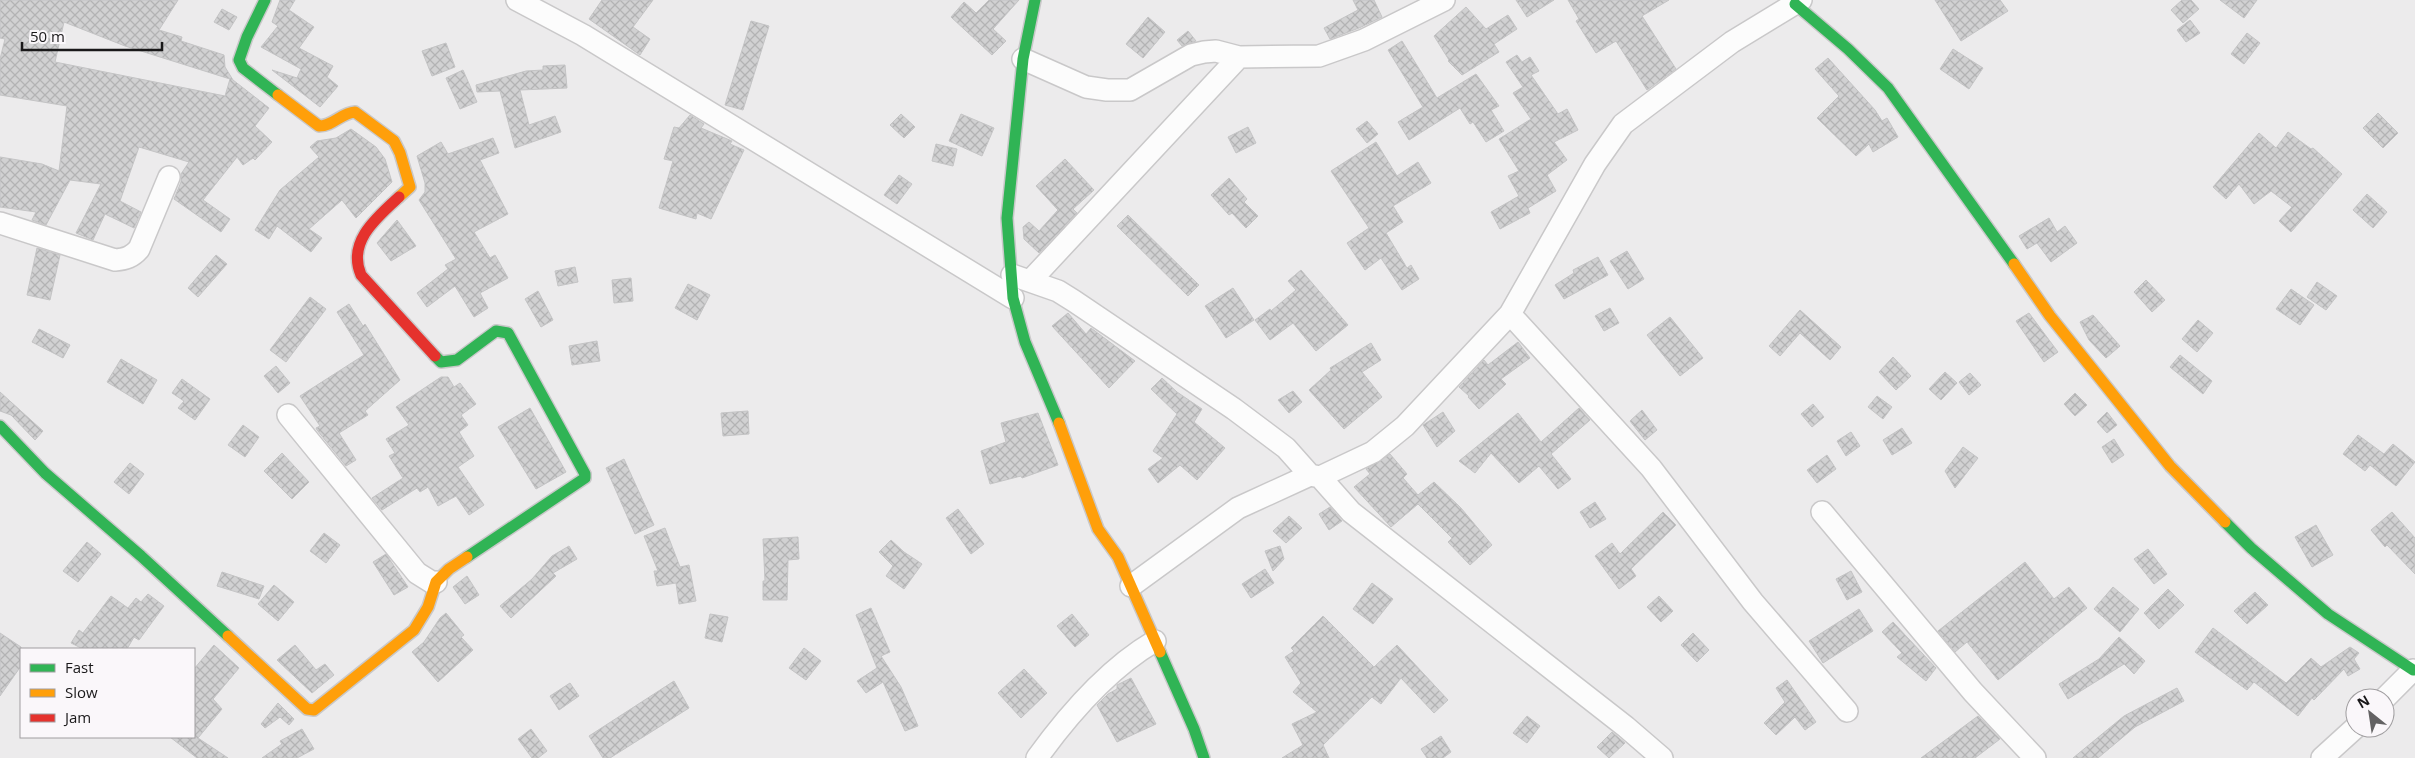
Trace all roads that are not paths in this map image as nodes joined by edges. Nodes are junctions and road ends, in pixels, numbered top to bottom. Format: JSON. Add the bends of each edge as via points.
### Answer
{"nodes":[{"id":1,"x":265,"y":0,"type":"edge"},
{"id":2,"x":517,"y":0,"type":"edge"},
{"id":3,"x":1035,"y":0,"type":"edge"},
{"id":4,"x":1444,"y":0,"type":"edge"},
{"id":5,"x":1798,"y":2,"type":"edge"},
{"id":6,"x":1239,"y":57,"type":"junction"},
{"id":7,"x":1023,"y":59,"type":"junction"},
{"id":8,"x":169,"y":177,"type":"dead end"},
{"id":9,"x":0,"y":223,"type":"edge"},
{"id":10,"x":1022,"y":278,"type":"junction"},
{"id":11,"x":1013,"y":298,"type":"junction"},
{"id":12,"x":1510,"y":314,"type":"junction"},
{"id":13,"x":288,"y":416,"type":"dead end"},
{"id":14,"x":0,"y":426,"type":"edge"},
{"id":15,"x":1315,"y":476,"type":"junction"},
{"id":16,"x":1822,"y":512,"type":"dead end"},
{"id":17,"x":436,"y":582,"type":"junction"},
{"id":18,"x":1131,"y":586,"type":"junction"},
{"id":19,"x":1155,"y":641,"type":"junction"},
{"id":20,"x":2414,"y":671,"type":"edge"},
{"id":21,"x":2395,"y":689,"type":"edge"},
{"id":22,"x":1847,"y":711,"type":"dead end"},
{"id":23,"x":2345,"y":737,"type":"edge"},
{"id":24,"x":1037,"y":758,"type":"edge"},
{"id":25,"x":1204,"y":758,"type":"edge"},
{"id":26,"x":1662,"y":758,"type":"edge"},
{"id":27,"x":2035,"y":758,"type":"edge"},
{"id":28,"x":2322,"y":758,"type":"edge"}],
"edges":[{"from":1,"to":17,"type":"street","via":[[239,60],[243,68],[319,126],[355,112],[394,141],[400,153],[410,187],[364,234],[355,259],[361,275],[440,362],[458,360],[496,331],[508,333],[585,474],[582,480],[466,556]]},
{"from":2,"to":11,"type":"street","via":[[583,34]]},
{"from":3,"to":7,"type":"street"},
{"from":4,"to":6,"type":"street","via":[[1364,40],[1319,56]]},
{"from":5,"to":12,"type":"street","via":[[1732,42],[1623,124],[1595,164]]},
{"from":5,"to":20,"type":"street","via":[[1888,88],[2050,316],[2170,466],[2251,548],[2328,614]]},
{"from":6,"to":7,"type":"street","via":[[1216,51],[1192,55],[1130,90],[1086,87]]},
{"from":6,"to":10,"type":"street"},
{"from":7,"to":10,"type":"street","via":[[1007,218]]},
{"from":8,"to":9,"type":"street","via":[[139,249],[134,256],[125,259],[115,260]]},
{"from":10,"to":11,"type":"street"},
{"from":10,"to":15,"type":"street","via":[[1058,291],[1234,409],[1286,448]]},
{"from":11,"to":18,"type":"street","via":[[1025,342],[1098,529],[1118,557]]},
{"from":12,"to":15,"type":"street","via":[[1405,426],[1373,452]]},
{"from":12,"to":22,"type":"street","via":[[1652,468],[1753,602]]},
{"from":13,"to":17,"type":"street","via":[[417,573],[433,584]]},
{"from":14,"to":17,"type":"street","via":[[45,473],[148,562],[307,709],[314,710],[322,705],[414,630],[428,607]]},
{"from":15,"to":18,"type":"street","via":[[1238,508]]},
{"from":15,"to":26,"type":"street","via":[[1351,512]]},
{"from":16,"to":27,"type":"street","via":[[1973,692]]},
{"from":18,"to":19,"type":"street"},
{"from":19,"to":24,"type":"street","via":[[1134,654],[1063,722]]},
{"from":19,"to":25,"type":"street"},
{"from":20,"to":21,"type":"street"},
{"from":23,"to":28,"type":"street"}]}
